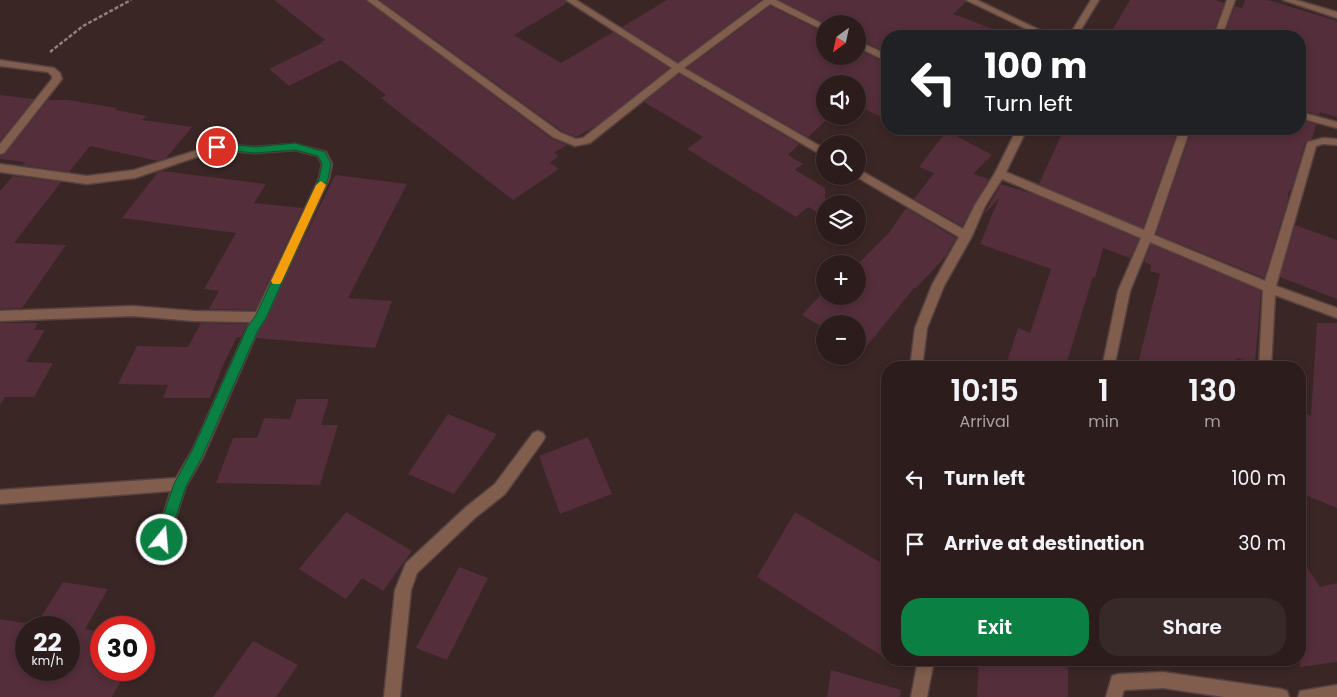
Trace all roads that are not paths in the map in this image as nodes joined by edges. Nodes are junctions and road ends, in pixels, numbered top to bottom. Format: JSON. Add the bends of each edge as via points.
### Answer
{"nodes":[{"id":1,"x":370,"y":0,"type":"edge"},
{"id":2,"x":570,"y":0,"type":"edge"},
{"id":3,"x":769,"y":0,"type":"edge"},
{"id":4,"x":970,"y":0,"type":"edge"},
{"id":5,"x":1095,"y":0,"type":"edge"},
{"id":6,"x":1231,"y":0,"type":"edge"},
{"id":7,"x":1287,"y":0,"type":"edge"},
{"id":8,"x":1337,"y":15,"type":"edge"},
{"id":9,"x":816,"y":24,"type":"edge"},
{"id":10,"x":1035,"y":30,"type":"edge"},
{"id":11,"x":1077,"y":30,"type":"edge"},
{"id":12,"x":1220,"y":30,"type":"edge"},
{"id":13,"x":866,"y":48,"type":"edge"},
{"id":14,"x":881,"y":55,"type":"edge"},
{"id":15,"x":0,"y":63,"type":"edge"},
{"id":16,"x":678,"y":68,"type":"junction"},
{"id":17,"x":1306,"y":117,"type":"edge"},
{"id":18,"x":1337,"y":125,"type":"edge"},
{"id":19,"x":1019,"y":135,"type":"edge"},
{"id":20,"x":1183,"y":135,"type":"edge"},
{"id":21,"x":1337,"y":142,"type":"edge"},
{"id":22,"x":816,"y":149,"type":"edge"},
{"id":23,"x":0,"y":151,"type":"edge"},
{"id":24,"x":0,"y":168,"type":"edge"},
{"id":25,"x":1000,"y":174,"type":"junction"},
{"id":26,"x":866,"y":178,"type":"edge"},
{"id":27,"x":1148,"y":235,"type":"junction"},
{"id":28,"x":966,"y":236,"type":"junction"},
{"id":29,"x":1270,"y":288,"type":"junction"},
{"id":30,"x":1337,"y":313,"type":"edge"},
{"id":31,"x":0,"y":316,"type":"edge"},
{"id":32,"x":260,"y":318,"type":"junction"},
{"id":33,"x":917,"y":361,"type":"edge"},
{"id":34,"x":1109,"y":361,"type":"edge"},
{"id":35,"x":1265,"y":361,"type":"edge"},
{"id":36,"x":538,"y":437,"type":"dead end"},
{"id":37,"x":180,"y":484,"type":"junction"},
{"id":38,"x":0,"y":497,"type":"edge"},
{"id":39,"x":162,"y":540,"type":"dead end"},
{"id":40,"x":925,"y":666,"type":"edge"},
{"id":41,"x":1337,"y":693,"type":"edge"},
{"id":42,"x":392,"y":697,"type":"edge"},
{"id":43,"x":919,"y":697,"type":"edge"},
{"id":44,"x":1114,"y":697,"type":"edge"},
{"id":45,"x":1281,"y":697,"type":"edge"},
{"id":46,"x":1306,"y":697,"type":"edge"}],
"edges":[{"from":1,"to":16,"type":"street","via":[[558,135],[575,143],[586,141]]},
{"from":2,"to":16,"type":"street"},
{"from":3,"to":9,"type":"street"},
{"from":3,"to":16,"type":"street"},
{"from":4,"to":10,"type":"street"},
{"from":5,"to":11,"type":"street"},
{"from":6,"to":12,"type":"street"},
{"from":7,"to":8,"type":"street"},
{"from":13,"to":14,"type":"street"},
{"from":15,"to":23,"type":"street","via":[[51,70],[57,75]]},
{"from":16,"to":22,"type":"street"},
{"from":17,"to":18,"type":"street"},
{"from":19,"to":25,"type":"street"},
{"from":20,"to":27,"type":"street"},
{"from":21,"to":29,"type":"street","via":[[1312,144]]},
{"from":24,"to":32,"type":"street","via":[[87,180],[135,174],[217,147],[255,150],[295,146],[322,154],[327,164],[324,179]]},
{"from":25,"to":27,"type":"street"},
{"from":25,"to":28,"type":"street","via":[[980,205]]},
{"from":26,"to":28,"type":"street"},
{"from":27,"to":29,"type":"street"},
{"from":27,"to":34,"type":"street","via":[[1124,291]]},
{"from":28,"to":33,"type":"street","via":[[938,285],[921,328]]},
{"from":29,"to":30,"type":"street"},
{"from":29,"to":35,"type":"street"},
{"from":31,"to":32,"type":"street","via":[[133,311]]},
{"from":32,"to":37,"type":"street","via":[[198,453]]},
{"from":36,"to":42,"type":"street","via":[[500,489],[411,568],[402,598]]},
{"from":37,"to":38,"type":"street"},
{"from":37,"to":39,"type":"street"},
{"from":40,"to":43,"type":"street"},
{"from":41,"to":46,"type":"street"},
{"from":44,"to":45,"type":"street","via":[[1118,682],[1163,680]]}]}
